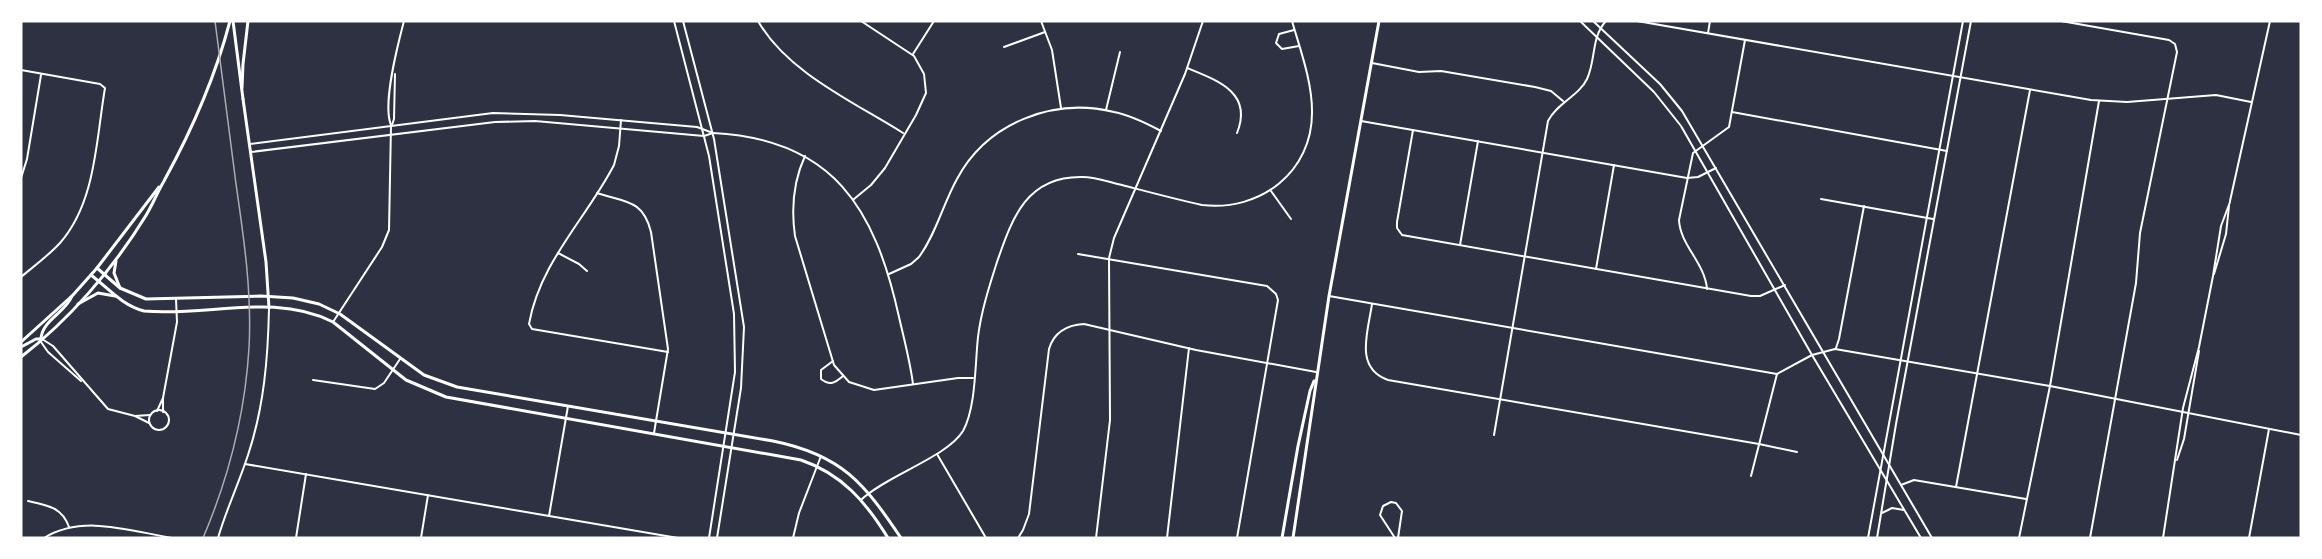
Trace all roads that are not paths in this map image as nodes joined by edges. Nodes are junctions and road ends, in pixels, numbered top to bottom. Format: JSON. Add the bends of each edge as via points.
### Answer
{"nodes":[{"id":1,"x":231,"y":21,"type":"edge"},
{"id":2,"x":248,"y":21,"type":"edge"},
{"id":3,"x":404,"y":21,"type":"edge"},
{"id":4,"x":674,"y":21,"type":"edge"},
{"id":5,"x":682,"y":21,"type":"edge"},
{"id":6,"x":758,"y":21,"type":"edge"},
{"id":7,"x":861,"y":21,"type":"edge"},
{"id":8,"x":934,"y":21,"type":"edge"},
{"id":9,"x":1041,"y":21,"type":"edge"},
{"id":10,"x":1203,"y":21,"type":"edge"},
{"id":11,"x":1292,"y":21,"type":"edge"},
{"id":12,"x":1379,"y":21,"type":"edge"},
{"id":13,"x":1580,"y":21,"type":"edge"},
{"id":14,"x":1593,"y":21,"type":"edge"},
{"id":15,"x":1606,"y":21,"type":"edge"},
{"id":16,"x":1637,"y":21,"type":"edge"},
{"id":17,"x":1710,"y":21,"type":"edge"},
{"id":18,"x":1963,"y":21,"type":"edge"},
{"id":19,"x":1971,"y":21,"type":"edge"},
{"id":20,"x":2061,"y":21,"type":"edge"},
{"id":21,"x":2270,"y":21,"type":"edge"},
{"id":22,"x":1600,"y":28,"type":"junction"},
{"id":23,"x":1294,"y":30,"type":"junction"},
{"id":24,"x":1045,"y":32,"type":"junction"},
{"id":25,"x":1708,"y":33,"type":"junction"},
{"id":26,"x":1596,"y":36,"type":"junction"},
{"id":27,"x":1745,"y":40,"type":"junction"},
{"id":28,"x":1299,"y":46,"type":"junction"},
{"id":29,"x":1004,"y":47,"type":"dead end"},
{"id":30,"x":1120,"y":52,"type":"dead end"},
{"id":31,"x":912,"y":55,"type":"junction"},
{"id":32,"x":1372,"y":63,"type":"junction"},
{"id":33,"x":1187,"y":69,"type":"junction"},
{"id":34,"x":21,"y":70,"type":"edge"},
{"id":35,"x":41,"y":74,"type":"junction"},
{"id":36,"x":1952,"y":76,"type":"junction"},
{"id":37,"x":1961,"y":77,"type":"junction"},
{"id":38,"x":2030,"y":90,"type":"junction"},
{"id":39,"x":2169,"y":98,"type":"junction"},
{"id":40,"x":243,"y":99,"type":"junction"},
{"id":41,"x":1563,"y":101,"type":"junction"},
{"id":42,"x":2099,"y":101,"type":"junction"},
{"id":43,"x":2251,"y":102,"type":"junction"},
{"id":44,"x":1061,"y":108,"type":"junction"},
{"id":45,"x":1106,"y":110,"type":"junction"},
{"id":46,"x":1732,"y":112,"type":"junction"},
{"id":47,"x":621,"y":120,"type":"junction"},
{"id":48,"x":1361,"y":121,"type":"junction"},
{"id":49,"x":391,"y":125,"type":"junction"},
{"id":50,"x":702,"y":128,"type":"junction"},
{"id":51,"x":621,"y":129,"type":"junction"},
{"id":52,"x":1413,"y":130,"type":"junction"},
{"id":53,"x":1161,"y":131,"type":"junction"},
{"id":54,"x":713,"y":133,"type":"junction"},
{"id":55,"x":1237,"y":133,"type":"dead end"},
{"id":56,"x":391,"y":134,"type":"junction"},
{"id":57,"x":904,"y":134,"type":"junction"},
{"id":58,"x":704,"y":136,"type":"junction"},
{"id":59,"x":1478,"y":141,"type":"junction"},
{"id":60,"x":250,"y":144,"type":"junction"},
{"id":61,"x":1702,"y":145,"type":"junction"},
{"id":62,"x":1939,"y":149,"type":"junction"},
{"id":63,"x":1695,"y":150,"type":"junction"},
{"id":64,"x":1947,"y":151,"type":"junction"},
{"id":65,"x":252,"y":152,"type":"junction"},
{"id":66,"x":1543,"y":153,"type":"junction"},
{"id":67,"x":805,"y":156,"type":"junction"},
{"id":68,"x":1614,"y":165,"type":"junction"},
{"id":69,"x":1716,"y":168,"type":"junction"},
{"id":70,"x":1708,"y":173,"type":"junction"},
{"id":71,"x":21,"y":178,"type":"edge"},
{"id":72,"x":1687,"y":178,"type":"junction"},
{"id":73,"x":162,"y":183,"type":"junction"},
{"id":74,"x":1135,"y":188,"type":"junction"},
{"id":75,"x":1271,"y":191,"type":"junction"},
{"id":76,"x":597,"y":193,"type":"junction"},
{"id":77,"x":854,"y":199,"type":"junction"},
{"id":78,"x":1821,"y":199,"type":"dead end"},
{"id":79,"x":2229,"y":202,"type":"junction"},
{"id":80,"x":1864,"y":206,"type":"junction"},
{"id":81,"x":1926,"y":217,"type":"junction"},
{"id":82,"x":1291,"y":219,"type":"dead end"},
{"id":83,"x":1934,"y":219,"type":"junction"},
{"id":84,"x":1460,"y":245,"type":"junction"},
{"id":85,"x":558,"y":253,"type":"junction"},
{"id":86,"x":1078,"y":254,"type":"dead end"},
{"id":87,"x":117,"y":257,"type":"junction"},
{"id":88,"x":1525,"y":257,"type":"junction"},
{"id":89,"x":1109,"y":258,"type":"junction"},
{"id":90,"x":97,"y":268,"type":"junction"},
{"id":91,"x":1596,"y":269,"type":"junction"},
{"id":92,"x":587,"y":272,"type":"dead end"},
{"id":93,"x":91,"y":274,"type":"junction"},
{"id":94,"x":103,"y":274,"type":"junction"},
{"id":95,"x":889,"y":274,"type":"junction"},
{"id":96,"x":2213,"y":276,"type":"junction"},
{"id":97,"x":21,"y":277,"type":"edge"},
{"id":98,"x":98,"y":280,"type":"junction"},
{"id":99,"x":1785,"y":285,"type":"junction"},
{"id":100,"x":120,"y":288,"type":"junction"},
{"id":101,"x":1707,"y":289,"type":"junction"},
{"id":102,"x":1775,"y":290,"type":"junction"},
{"id":103,"x":73,"y":295,"type":"junction"},
{"id":104,"x":115,"y":296,"type":"junction"},
{"id":105,"x":269,"y":296,"type":"junction"},
{"id":106,"x":1329,"y":296,"type":"junction"},
{"id":107,"x":176,"y":299,"type":"junction"},
{"id":108,"x":1372,"y":304,"type":"junction"},
{"id":109,"x":74,"y":306,"type":"junction"},
{"id":110,"x":269,"y":308,"type":"junction"},
{"id":111,"x":177,"y":311,"type":"junction"},
{"id":112,"x":340,"y":314,"type":"junction"},
{"id":113,"x":333,"y":322,"type":"junction"},
{"id":114,"x":1513,"y":329,"type":"junction"},
{"id":115,"x":1110,"y":330,"type":"junction"},
{"id":116,"x":41,"y":339,"type":"junction"},
{"id":117,"x":21,"y":342,"type":"edge"},
{"id":118,"x":21,"y":347,"type":"edge"},
{"id":119,"x":2199,"y":347,"type":"junction"},
{"id":120,"x":1189,"y":348,"type":"junction"},
{"id":121,"x":1835,"y":349,"type":"junction"},
{"id":122,"x":668,"y":352,"type":"junction"},
{"id":123,"x":1823,"y":353,"type":"junction"},
{"id":124,"x":1812,"y":355,"type":"junction"},
{"id":125,"x":21,"y":357,"type":"edge"},
{"id":126,"x":400,"y":359,"type":"junction"},
{"id":127,"x":1899,"y":360,"type":"junction"},
{"id":128,"x":832,"y":361,"type":"junction"},
{"id":129,"x":1907,"y":362,"type":"junction"},
{"id":130,"x":1266,"y":364,"type":"junction"},
{"id":131,"x":392,"y":369,"type":"junction"},
{"id":132,"x":1316,"y":372,"type":"junction"},
{"id":133,"x":1976,"y":373,"type":"junction"},
{"id":134,"x":1777,"y":374,"type":"junction"},
{"id":135,"x":843,"y":376,"type":"junction"},
{"id":136,"x":974,"y":378,"type":"junction"},
{"id":137,"x":1315,"y":379,"type":"junction"},
{"id":138,"x":313,"y":380,"type":"dead end"},
{"id":139,"x":82,"y":382,"type":"junction"},
{"id":140,"x":913,"y":385,"type":"junction"},
{"id":141,"x":2050,"y":386,"type":"junction"},
{"id":142,"x":163,"y":398,"type":"junction"},
{"id":143,"x":1501,"y":399,"type":"junction"},
{"id":144,"x":2115,"y":400,"type":"junction"},
{"id":145,"x":568,"y":406,"type":"junction"},
{"id":146,"x":157,"y":411,"type":"junction"},
{"id":147,"x":163,"y":412,"type":"junction"},
{"id":148,"x":2182,"y":414,"type":"junction"},
{"id":149,"x":2189,"y":415,"type":"junction"},
{"id":150,"x":135,"y":416,"type":"junction"},
{"id":151,"x":150,"y":416,"type":"junction"},
{"id":152,"x":566,"y":419,"type":"junction"},
{"id":153,"x":656,"y":422,"type":"junction"},
{"id":154,"x":149,"y":423,"type":"junction"},
{"id":155,"x":2269,"y":429,"type":"junction"},
{"id":156,"x":654,"y":434,"type":"junction"},
{"id":157,"x":725,"y":434,"type":"junction"},
{"id":158,"x":734,"y":435,"type":"junction"},
{"id":159,"x":1494,"y":435,"type":"dead end"},
{"id":160,"x":2301,"y":435,"type":"edge"},
{"id":161,"x":1759,"y":444,"type":"junction"},
{"id":162,"x":723,"y":446,"type":"junction"},
{"id":163,"x":732,"y":447,"type":"junction"},
{"id":164,"x":1797,"y":452,"type":"dead end"},
{"id":165,"x":937,"y":454,"type":"junction"},
{"id":166,"x":1884,"y":455,"type":"junction"},
{"id":167,"x":821,"y":456,"type":"junction"},
{"id":168,"x":2176,"y":462,"type":"junction"},
{"id":169,"x":245,"y":464,"type":"junction"},
{"id":170,"x":1889,"y":464,"type":"junction"},
{"id":171,"x":818,"y":465,"type":"junction"},
{"id":172,"x":1881,"y":471,"type":"junction"},
{"id":173,"x":306,"y":474,"type":"junction"},
{"id":174,"x":1751,"y":476,"type":"dead end"},
{"id":175,"x":1887,"y":481,"type":"junction"},
{"id":176,"x":1901,"y":485,"type":"junction"},
{"id":177,"x":1956,"y":487,"type":"junction"},
{"id":178,"x":869,"y":493,"type":"junction"},
{"id":179,"x":428,"y":495,"type":"junction"},
{"id":180,"x":862,"y":499,"type":"junction"},
{"id":181,"x":2026,"y":500,"type":"junction"},
{"id":182,"x":28,"y":501,"type":"dead end"},
{"id":183,"x":1904,"y":510,"type":"junction"},
{"id":184,"x":1881,"y":513,"type":"junction"},
{"id":185,"x":549,"y":516,"type":"junction"},
{"id":186,"x":69,"y":527,"type":"junction"},
{"id":187,"x":59,"y":530,"type":"junction"},
{"id":188,"x":132,"y":531,"type":"junction"},
{"id":189,"x":59,"y":537,"type":"edge"},
{"id":190,"x":44,"y":538,"type":"edge"},
{"id":191,"x":130,"y":538,"type":"edge"},
{"id":192,"x":172,"y":538,"type":"edge"},
{"id":193,"x":218,"y":538,"type":"edge"},
{"id":194,"x":296,"y":538,"type":"edge"},
{"id":195,"x":421,"y":538,"type":"edge"},
{"id":196,"x":678,"y":538,"type":"edge"},
{"id":197,"x":709,"y":538,"type":"edge"},
{"id":198,"x":717,"y":538,"type":"edge"},
{"id":199,"x":793,"y":538,"type":"edge"},
{"id":200,"x":888,"y":538,"type":"edge"},
{"id":201,"x":901,"y":538,"type":"edge"},
{"id":202,"x":986,"y":538,"type":"edge"},
{"id":203,"x":1018,"y":538,"type":"edge"},
{"id":204,"x":1096,"y":538,"type":"edge"},
{"id":205,"x":1167,"y":538,"type":"edge"},
{"id":206,"x":1237,"y":538,"type":"edge"},
{"id":207,"x":1282,"y":538,"type":"edge"},
{"id":208,"x":1293,"y":538,"type":"edge"},
{"id":209,"x":1396,"y":538,"type":"edge"},
{"id":210,"x":1868,"y":538,"type":"edge"},
{"id":211,"x":1877,"y":538,"type":"edge"},
{"id":212,"x":1921,"y":538,"type":"edge"},
{"id":213,"x":1932,"y":538,"type":"edge"},
{"id":214,"x":2019,"y":538,"type":"edge"},
{"id":215,"x":2090,"y":538,"type":"edge"},
{"id":216,"x":2163,"y":538,"type":"edge"},
{"id":217,"x":2249,"y":538,"type":"edge"}],
"edges":[{"from":1,"to":40,"type":"main road"},
{"from":1,"to":73,"type":"main road","via":[[203,101]]},
{"from":2,"to":40,"type":"main road"},
{"from":3,"to":49,"type":"street","via":[[389,100]]},
{"from":4,"to":50,"type":"street"},
{"from":5,"to":54,"type":"street"},
{"from":6,"to":57,"type":"street","via":[[775,46],[798,68]]},
{"from":7,"to":31,"type":"street"},
{"from":8,"to":31,"type":"street"},
{"from":9,"to":24,"type":"street"},
{"from":10,"to":33,"type":"street"},
{"from":11,"to":23,"type":"street"},
{"from":12,"to":32,"type":"main road"},
{"from":13,"to":26,"type":"street"},
{"from":14,"to":22,"type":"street"},
{"from":15,"to":22,"type":"street"},
{"from":16,"to":25,"type":"street"},
{"from":17,"to":25,"type":"street"},
{"from":18,"to":36,"type":"street"},
{"from":19,"to":37,"type":"street"},
{"from":20,"to":39,"type":"street","via":[[2175,44]]},
{"from":21,"to":43,"type":"street"},
{"from":22,"to":26,"type":"street"},
{"from":22,"to":61,"type":"street","via":[[1667,91]]},
{"from":23,"to":28,"type":"street"},
{"from":23,"to":28,"type":"street","via":[[1279,34],[1276,43],[1282,49]]},
{"from":24,"to":29,"type":"street"},
{"from":24,"to":44,"type":"street","via":[[1052,50]]},
{"from":25,"to":27,"type":"street"},
{"from":26,"to":41,"type":"street","via":[[1587,80]]},
{"from":26,"to":63,"type":"street","via":[[1654,92]]},
{"from":27,"to":36,"type":"street"},
{"from":27,"to":46,"type":"street"},
{"from":28,"to":75,"type":"street","via":[[1312,102],[1312,125],[1297,165]]},
{"from":30,"to":45,"type":"street"},
{"from":31,"to":57,"type":"street","via":[[924,74],[926,93]]},
{"from":32,"to":41,"type":"street","via":[[1535,87],[1551,91]]},
{"from":32,"to":48,"type":"main road"},
{"from":33,"to":53,"type":"street"},
{"from":33,"to":55,"type":"street","via":[[1221,83],[1233,94],[1242,113]]},
{"from":34,"to":35,"type":"street"},
{"from":35,"to":71,"type":"street"},
{"from":35,"to":97,"type":"street","via":[[104,86],[87,193],[79,215],[61,242]]},
{"from":36,"to":37,"type":"street"},
{"from":36,"to":62,"type":"street"},
{"from":37,"to":38,"type":"street"},
{"from":37,"to":64,"type":"street"},
{"from":38,"to":42,"type":"street"},
{"from":38,"to":133,"type":"street"},
{"from":39,"to":42,"type":"street"},
{"from":39,"to":43,"type":"street","via":[[2216,95]]},
{"from":39,"to":144,"type":"street","via":[[2140,233],[2136,283]]},
{"from":40,"to":60,"type":"main road"},
{"from":41,"to":66,"type":"street","via":[[1548,121]]},
{"from":42,"to":141,"type":"street"},
{"from":43,"to":79,"type":"street"},
{"from":44,"to":45,"type":"street"},
{"from":44,"to":95,"type":"street","via":[[1024,118],[980,148],[957,179],[919,257]]},
{"from":45,"to":53,"type":"street"},
{"from":46,"to":61,"type":"street","via":[[1726,131]]},
{"from":46,"to":62,"type":"street"},
{"from":47,"to":49,"type":"street","via":[[507,113]]},
{"from":47,"to":50,"type":"street"},
{"from":47,"to":51,"type":"street"},
{"from":48,"to":52,"type":"street"},
{"from":48,"to":106,"type":"main road"},
{"from":49,"to":56,"type":"street"},
{"from":49,"to":60,"type":"street"},
{"from":50,"to":54,"type":"street"},
{"from":50,"to":58,"type":"street"},
{"from":51,"to":56,"type":"street","via":[[535,121]]},
{"from":51,"to":58,"type":"street"},
{"from":51,"to":76,"type":"street","via":[[614,165]]},
{"from":52,"to":59,"type":"street"},
{"from":52,"to":84,"type":"street","via":[[1397,222],[1399,232]]},
{"from":53,"to":74,"type":"street"},
{"from":54,"to":58,"type":"street"},
{"from":54,"to":67,"type":"street","via":[[770,141]]},
{"from":54,"to":158,"type":"street","via":[[744,327]]},
{"from":56,"to":65,"type":"street"},
{"from":56,"to":112,"type":"street","via":[[389,230]]},
{"from":57,"to":77,"type":"street","via":[[885,168]]},
{"from":58,"to":157,"type":"street","via":[[734,314],[735,372]]},
{"from":59,"to":66,"type":"street"},
{"from":59,"to":84,"type":"street"},
{"from":60,"to":65,"type":"main road"},
{"from":61,"to":63,"type":"street"},
{"from":61,"to":69,"type":"street"},
{"from":62,"to":64,"type":"street"},
{"from":62,"to":81,"type":"street"},
{"from":63,"to":70,"type":"street"},
{"from":63,"to":72,"type":"street"},
{"from":64,"to":83,"type":"street"},
{"from":65,"to":105,"type":"main road"},
{"from":66,"to":68,"type":"street"},
{"from":66,"to":88,"type":"street"},
{"from":67,"to":77,"type":"street"},
{"from":67,"to":128,"type":"street","via":[[794,193],[793,221]]},
{"from":68,"to":72,"type":"street"},
{"from":68,"to":91,"type":"street"},
{"from":69,"to":70,"type":"street"},
{"from":69,"to":99,"type":"street"},
{"from":70,"to":72,"type":"street"},
{"from":70,"to":102,"type":"street"},
{"from":72,"to":101,"type":"street","via":[[1680,229],[1706,278]]},
{"from":73,"to":87,"type":"main road","via":[[144,219]]},
{"from":73,"to":90,"type":"main road"},
{"from":74,"to":75,"type":"street","via":[[1220,207],[1246,202]]},
{"from":74,"to":89,"type":"street"},
{"from":74,"to":136,"type":"street","via":[[1092,178],[1067,178],[1041,187],[1022,204],[1011,222],[989,288]]},
{"from":75,"to":82,"type":"street"},
{"from":76,"to":85,"type":"street"},
{"from":76,"to":122,"type":"street","via":[[629,201],[647,220]]},
{"from":77,"to":95,"type":"street"},
{"from":78,"to":80,"type":"street"},
{"from":79,"to":96,"type":"street","via":[[2226,234]]},
{"from":79,"to":96,"type":"street"},
{"from":80,"to":81,"type":"street"},
{"from":80,"to":121,"type":"street"},
{"from":81,"to":83,"type":"street"},
{"from":81,"to":127,"type":"street"},
{"from":83,"to":129,"type":"street"},
{"from":84,"to":88,"type":"street"},
{"from":85,"to":92,"type":"street"},
{"from":85,"to":122,"type":"street","via":[[540,284],[530,327]]},
{"from":86,"to":89,"type":"street"},
{"from":87,"to":94,"type":"main road"},
{"from":87,"to":100,"type":"main road","via":[[114,269]]},
{"from":88,"to":91,"type":"street"},
{"from":88,"to":114,"type":"street"},
{"from":89,"to":115,"type":"street"},
{"from":89,"to":130,"type":"street","via":[[1267,286],[1278,300]]},
{"from":90,"to":93,"type":"main road"},
{"from":90,"to":94,"type":"main road"},
{"from":91,"to":101,"type":"street"},
{"from":93,"to":98,"type":"main road"},
{"from":93,"to":103,"type":"main road"},
{"from":94,"to":98,"type":"main road"},
{"from":94,"to":100,"type":"main road"},
{"from":95,"to":140,"type":"street"},
{"from":96,"to":119,"type":"street"},
{"from":98,"to":104,"type":"main road"},
{"from":98,"to":109,"type":"main road"},
{"from":99,"to":102,"type":"street"},
{"from":99,"to":123,"type":"street"},
{"from":100,"to":107,"type":"main road","via":[[146,299]]},
{"from":101,"to":102,"type":"street","via":[[1751,296]]},
{"from":102,"to":124,"type":"street"},
{"from":103,"to":116,"type":"main road","via":[[42,330]]},
{"from":103,"to":117,"type":"main road"},
{"from":104,"to":109,"type":"main road","via":[[98,292]]},
{"from":104,"to":111,"type":"main road","via":[[144,311]]},
{"from":105,"to":107,"type":"main road"},
{"from":105,"to":110,"type":"main road"},
{"from":105,"to":112,"type":"main road","via":[[309,301]]},
{"from":106,"to":108,"type":"street"},
{"from":106,"to":132,"type":"main road"},
{"from":107,"to":111,"type":"street"},
{"from":108,"to":114,"type":"street"},
{"from":108,"to":143,"type":"street","via":[[1365,355],[1377,375]]},
{"from":109,"to":116,"type":"main road"},
{"from":110,"to":111,"type":"main road"},
{"from":110,"to":113,"type":"main road","via":[[306,311]]},
{"from":110,"to":169,"type":"street","via":[[261,403]]},
{"from":111,"to":142,"type":"street"},
{"from":112,"to":113,"type":"street"},
{"from":112,"to":126,"type":"main road"},
{"from":113,"to":131,"type":"main road"},
{"from":114,"to":134,"type":"street"},
{"from":114,"to":143,"type":"street"},
{"from":115,"to":120,"type":"street"},
{"from":115,"to":203,"type":"street","via":[[1075,325],[1059,332],[1051,342],[1029,514]]},
{"from":115,"to":204,"type":"street","via":[[1110,420]]},
{"from":116,"to":118,"type":"main road"},
{"from":116,"to":125,"type":"main road"},
{"from":116,"to":139,"type":"street","via":[[47,351]]},
{"from":116,"to":139,"type":"street","via":[[53,346]]},
{"from":119,"to":148,"type":"street"},
{"from":119,"to":149,"type":"street"},
{"from":120,"to":130,"type":"street"},
{"from":120,"to":205,"type":"street"},
{"from":121,"to":123,"type":"street"},
{"from":121,"to":127,"type":"street"},
{"from":122,"to":153,"type":"street"},
{"from":123,"to":124,"type":"street"},
{"from":123,"to":166,"type":"street"},
{"from":124,"to":134,"type":"street"},
{"from":124,"to":172,"type":"street"},
{"from":126,"to":131,"type":"street"},
{"from":126,"to":145,"type":"main road","via":[[424,375],[457,387]]},
{"from":127,"to":129,"type":"street"},
{"from":127,"to":166,"type":"street"},
{"from":128,"to":135,"type":"street"},
{"from":128,"to":135,"type":"street","via":[[821,370],[821,379],[831,383]]},
{"from":129,"to":133,"type":"street"},
{"from":129,"to":170,"type":"street"},
{"from":130,"to":132,"type":"street"},
{"from":130,"to":206,"type":"street"},
{"from":131,"to":138,"type":"street","via":[[375,389]]},
{"from":131,"to":152,"type":"main road","via":[[419,387],[446,397]]},
{"from":132,"to":137,"type":"main road"},
{"from":133,"to":141,"type":"street"},
{"from":133,"to":177,"type":"street"},
{"from":134,"to":161,"type":"street"},
{"from":135,"to":140,"type":"street","via":[[869,390]]},
{"from":136,"to":140,"type":"street"},
{"from":136,"to":165,"type":"street","via":[[963,431]]},
{"from":137,"to":207,"type":"main road","via":[[1298,446]]},
{"from":137,"to":208,"type":"main road"},
{"from":139,"to":150,"type":"street","via":[[108,409]]},
{"from":141,"to":144,"type":"street"},
{"from":141,"to":181,"type":"street"},
{"from":142,"to":146,"type":"street"},
{"from":142,"to":147,"type":"street"},
{"from":143,"to":159,"type":"street"},
{"from":143,"to":161,"type":"street"},
{"from":144,"to":148,"type":"street"},
{"from":144,"to":215,"type":"street"},
{"from":145,"to":152,"type":"street"},
{"from":145,"to":153,"type":"main road"},
{"from":146,"to":147,"type":"street"},
{"from":146,"to":151,"type":"street"},
{"from":147,"to":154,"type":"street","via":[[168,421],[164,428],[154,429]]},
{"from":148,"to":149,"type":"street"},
{"from":148,"to":168,"type":"street"},
{"from":149,"to":155,"type":"street"},
{"from":149,"to":168,"type":"street"},
{"from":150,"to":151,"type":"street"},
{"from":150,"to":154,"type":"street"},
{"from":151,"to":154,"type":"street"},
{"from":152,"to":156,"type":"main road"},
{"from":152,"to":185,"type":"street"},
{"from":153,"to":156,"type":"street"},
{"from":153,"to":157,"type":"main road"},
{"from":155,"to":160,"type":"street"},
{"from":155,"to":217,"type":"street"},
{"from":156,"to":162,"type":"main road"},
{"from":157,"to":158,"type":"main road"},
{"from":157,"to":162,"type":"street"},
{"from":158,"to":163,"type":"street"},
{"from":158,"to":167,"type":"main road","via":[[789,444]]},
{"from":161,"to":164,"type":"street"},
{"from":161,"to":174,"type":"street"},
{"from":162,"to":163,"type":"main road"},
{"from":162,"to":197,"type":"street"},
{"from":163,"to":171,"type":"main road"},
{"from":163,"to":198,"type":"street"},
{"from":165,"to":178,"type":"street"},
{"from":165,"to":202,"type":"street"},
{"from":166,"to":170,"type":"street"},
{"from":166,"to":172,"type":"street"},
{"from":167,"to":171,"type":"street"},
{"from":167,"to":178,"type":"main road","via":[[841,466]]},
{"from":168,"to":216,"type":"street"},
{"from":169,"to":173,"type":"street"},
{"from":169,"to":193,"type":"street"},
{"from":170,"to":175,"type":"street"},
{"from":170,"to":176,"type":"street"},
{"from":171,"to":180,"type":"main road"},
{"from":171,"to":199,"type":"street"},
{"from":172,"to":175,"type":"street"},
{"from":172,"to":210,"type":"street"},
{"from":173,"to":179,"type":"street"},
{"from":173,"to":194,"type":"street"},
{"from":175,"to":183,"type":"street"},
{"from":175,"to":184,"type":"street"},
{"from":176,"to":177,"type":"street","via":[[1914,480]]},
{"from":176,"to":213,"type":"street"},
{"from":177,"to":181,"type":"street"},
{"from":178,"to":180,"type":"street"},
{"from":178,"to":201,"type":"main road"},
{"from":179,"to":185,"type":"street"},
{"from":179,"to":195,"type":"street"},
{"from":180,"to":200,"type":"main road"},
{"from":181,"to":214,"type":"street"},
{"from":182,"to":186,"type":"street","via":[[56,508]]},
{"from":183,"to":184,"type":"street","via":[[1892,508]]},
{"from":183,"to":212,"type":"street"},
{"from":184,"to":211,"type":"street"},
{"from":185,"to":196,"type":"street"},
{"from":186,"to":187,"type":"street"},
{"from":186,"to":188,"type":"street","via":[[94,525]]},
{"from":187,"to":189,"type":"street"},
{"from":187,"to":190,"type":"street"},
{"from":188,"to":191,"type":"street"},
{"from":188,"to":192,"type":"street"},
{"from":209,"to":209,"type":"street","via":[[1402,511],[1390,502],[1383,506],[1380,515]]}]}
